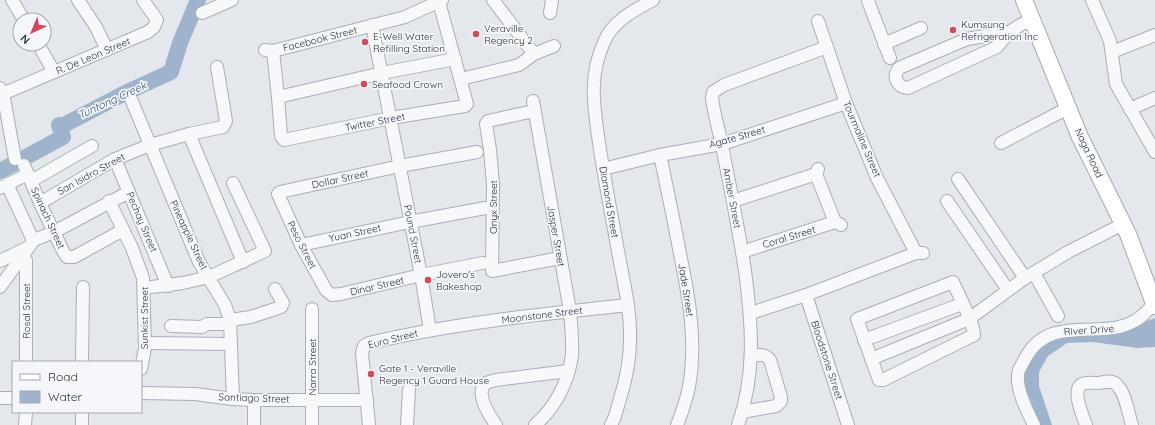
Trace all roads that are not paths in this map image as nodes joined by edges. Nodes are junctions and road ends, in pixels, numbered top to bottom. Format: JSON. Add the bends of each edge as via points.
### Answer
{"nodes":[{"id":1,"x":12,"y":0,"type":"edge"},
{"id":2,"x":78,"y":0,"type":"edge"},
{"id":3,"x":143,"y":0,"type":"edge"},
{"id":4,"x":232,"y":0,"type":"edge"},
{"id":5,"x":493,"y":0,"type":"edge"},
{"id":6,"x":552,"y":0,"type":"edge"},
{"id":7,"x":653,"y":0,"type":"edge"},
{"id":8,"x":1024,"y":0,"type":"edge"},
{"id":9,"x":1092,"y":0,"type":"edge"},
{"id":10,"x":440,"y":1,"type":"edge"},
{"id":11,"x":868,"y":1,"type":"edge"},
{"id":12,"x":636,"y":4,"type":"edge"},
{"id":13,"x":19,"y":12,"type":"edge"},
{"id":14,"x":202,"y":13,"type":"dead end"},
{"id":15,"x":550,"y":13,"type":"dead end"},
{"id":16,"x":818,"y":21,"type":"dead end"},
{"id":17,"x":1032,"y":21,"type":"junction"},
{"id":18,"x":372,"y":25,"type":"junction"},
{"id":19,"x":921,"y":28,"type":"dead end"},
{"id":20,"x":1009,"y":32,"type":"junction"},
{"id":21,"x":1155,"y":34,"type":"edge"},
{"id":22,"x":972,"y":39,"type":"junction"},
{"id":23,"x":884,"y":44,"type":"junction"},
{"id":24,"x":554,"y":46,"type":"dead end"},
{"id":25,"x":827,"y":47,"type":"junction"},
{"id":26,"x":107,"y":50,"type":"junction"},
{"id":27,"x":43,"y":52,"type":"edge"},
{"id":28,"x":1112,"y":52,"type":"junction"},
{"id":29,"x":534,"y":54,"type":"junction"},
{"id":30,"x":979,"y":55,"type":"junction"},
{"id":31,"x":890,"y":58,"type":"dead end"},
{"id":32,"x":455,"y":59,"type":"junction"},
{"id":33,"x":217,"y":67,"type":"dead end"},
{"id":34,"x":54,"y":72,"type":"junction"},
{"id":35,"x":382,"y":73,"type":"junction"},
{"id":36,"x":460,"y":79,"type":"junction"},
{"id":37,"x":1,"y":92,"type":"edge"},
{"id":38,"x":278,"y":97,"type":"junction"},
{"id":39,"x":1155,"y":98,"type":"edge"},
{"id":40,"x":130,"y":99,"type":"dead end"},
{"id":41,"x":846,"y":103,"type":"junction"},
{"id":42,"x":534,"y":106,"type":"joint"},
{"id":43,"x":1068,"y":108,"type":"junction"},
{"id":44,"x":1130,"y":109,"type":"junction"},
{"id":45,"x":391,"y":118,"type":"junction"},
{"id":46,"x":189,"y":134,"type":"junction"},
{"id":47,"x":1000,"y":143,"type":"dead end"},
{"id":48,"x":722,"y":144,"type":"junction"},
{"id":49,"x":150,"y":145,"type":"junction"},
{"id":50,"x":92,"y":146,"type":"dead end"},
{"id":51,"x":477,"y":152,"type":"dead end"},
{"id":52,"x":1155,"y":152,"type":"edge"},
{"id":53,"x":660,"y":155,"type":"junction"},
{"id":54,"x":115,"y":159,"type":"junction"},
{"id":55,"x":400,"y":166,"type":"junction"},
{"id":56,"x":603,"y":169,"type":"junction"},
{"id":57,"x":24,"y":170,"type":"junction"},
{"id":58,"x":958,"y":179,"type":"dead end"},
{"id":59,"x":233,"y":183,"type":"dead end"},
{"id":60,"x":3,"y":186,"type":"edge"},
{"id":61,"x":129,"y":192,"type":"junction"},
{"id":62,"x":280,"y":192,"type":"joint"},
{"id":63,"x":109,"y":201,"type":"junction"},
{"id":64,"x":733,"y":201,"type":"junction"},
{"id":65,"x":947,"y":201,"type":"dead end"},
{"id":66,"x":40,"y":203,"type":"junction"},
{"id":67,"x":485,"y":208,"type":"dead end"},
{"id":68,"x":410,"y":222,"type":"junction"},
{"id":69,"x":1123,"y":224,"type":"junction"},
{"id":70,"x":123,"y":230,"type":"junction"},
{"id":71,"x":54,"y":232,"type":"junction"},
{"id":72,"x":31,"y":244,"type":"junction"},
{"id":73,"x":301,"y":245,"type":"junction"},
{"id":74,"x":742,"y":252,"type":"junction"},
{"id":75,"x":560,"y":258,"type":"junction"},
{"id":76,"x":26,"y":260,"type":"dead end"},
{"id":77,"x":0,"y":261,"type":"edge"},
{"id":78,"x":243,"y":262,"type":"junction"},
{"id":79,"x":483,"y":263,"type":"dead end"},
{"id":80,"x":421,"y":275,"type":"junction"},
{"id":81,"x":1030,"y":276,"type":"junction"},
{"id":82,"x":209,"y":277,"type":"junction"},
{"id":83,"x":2,"y":280,"type":"edge"},
{"id":84,"x":168,"y":286,"type":"junction"},
{"id":85,"x":83,"y":287,"type":"dead end"},
{"id":86,"x":144,"y":288,"type":"junction"},
{"id":87,"x":275,"y":289,"type":"dead end"},
{"id":88,"x":1008,"y":290,"type":"junction"},
{"id":89,"x":332,"y":295,"type":"joint"},
{"id":90,"x":806,"y":295,"type":"junction"},
{"id":91,"x":1155,"y":303,"type":"edge"},
{"id":92,"x":962,"y":304,"type":"junction"},
{"id":93,"x":628,"y":305,"type":"junction"},
{"id":94,"x":312,"y":309,"type":"dead end"},
{"id":95,"x":570,"y":311,"type":"junction"},
{"id":96,"x":751,"y":313,"type":"junction"},
{"id":97,"x":1058,"y":316,"type":"dead end"},
{"id":98,"x":969,"y":319,"type":"junction"},
{"id":99,"x":231,"y":322,"type":"junction"},
{"id":100,"x":172,"y":326,"type":"dead end"},
{"id":101,"x":457,"y":327,"type":"joint"},
{"id":102,"x":430,"y":330,"type":"junction"},
{"id":103,"x":864,"y":340,"type":"junction"},
{"id":104,"x":144,"y":343,"type":"junction"},
{"id":105,"x":231,"y":344,"type":"junction"},
{"id":106,"x":751,"y":356,"type":"junction"},
{"id":107,"x":871,"y":359,"type":"junction"},
{"id":108,"x":26,"y":361,"type":"edge"},
{"id":109,"x":82,"y":361,"type":"edge"},
{"id":110,"x":142,"y":361,"type":"edge"},
{"id":111,"x":568,"y":371,"type":"junction"},
{"id":112,"x":409,"y":390,"type":"dead end"},
{"id":113,"x":142,"y":393,"type":"edge"},
{"id":114,"x":0,"y":398,"type":"edge"},
{"id":115,"x":12,"y":398,"type":"edge"},
{"id":116,"x":233,"y":399,"type":"junction"},
{"id":117,"x":312,"y":399,"type":"junction"},
{"id":118,"x":254,"y":400,"type":"junction"},
{"id":119,"x":367,"y":400,"type":"junction"},
{"id":120,"x":742,"y":412,"type":"junction"},
{"id":121,"x":26,"y":413,"type":"edge"},
{"id":122,"x":82,"y":413,"type":"edge"},
{"id":123,"x":615,"y":424,"type":"edge"},
{"id":124,"x":25,"y":425,"type":"edge"},
{"id":125,"x":82,"y":425,"type":"edge"},
{"id":126,"x":254,"y":425,"type":"edge"},
{"id":127,"x":312,"y":425,"type":"edge"},
{"id":128,"x":369,"y":425,"type":"edge"},
{"id":129,"x":407,"y":425,"type":"edge"},
{"id":130,"x":496,"y":425,"type":"edge"},
{"id":131,"x":535,"y":425,"type":"edge"},
{"id":132,"x":677,"y":425,"type":"edge"},
{"id":133,"x":738,"y":425,"type":"edge"},
{"id":134,"x":848,"y":425,"type":"edge"},
{"id":135,"x":1034,"y":425,"type":"edge"},
{"id":136,"x":1086,"y":425,"type":"edge"},
{"id":137,"x":1132,"y":425,"type":"edge"}],
"edges":[{"from":1,"to":13,"type":"street"},
{"from":2,"to":26,"type":"street","via":[[96,27]]},
{"from":3,"to":26,"type":"street","name":"R. De Leon Street","via":[[157,20],[154,27]]},
{"from":4,"to":14,"type":"street"},
{"from":5,"to":29,"type":"street"},
{"from":6,"to":15,"type":"street"},
{"from":7,"to":12,"type":"street","name":"Diamond Street"},
{"from":8,"to":17,"type":"main road","name":"Naga Road"},
{"from":9,"to":28,"type":"street","via":[[1110,41]]},
{"from":10,"to":18,"type":"street","name":"Facebook Street","via":[[405,17]]},
{"from":10,"to":32,"type":"street"},
{"from":11,"to":23,"type":"street"},
{"from":12,"to":56,"type":"street","name":"Diamond Street","via":[[605,39],[593,80]]},
{"from":16,"to":25,"type":"street","name":"Tourmaline Street"},
{"from":17,"to":20,"type":"street"},
{"from":17,"to":43,"type":"main road","name":"Naga Road"},
{"from":18,"to":35,"type":"street","name":"Pound Street"},
{"from":18,"to":38,"type":"street","name":"Facebook Street","via":[[269,51]]},
{"from":19,"to":23,"type":"street"},
{"from":20,"to":22,"type":"street"},
{"from":20,"to":30,"type":"street","via":[[997,47]]},
{"from":21,"to":28,"type":"street"},
{"from":22,"to":30,"type":"street"},
{"from":22,"to":30,"type":"street","via":[[899,68],[895,76],[896,81],[908,88]]},
{"from":23,"to":31,"type":"street"},
{"from":24,"to":29,"type":"street"},
{"from":25,"to":41,"type":"street","name":"Tourmaline Street"},
{"from":25,"to":48,"type":"street","name":"Amber Street","via":[[713,92],[713,106]]},
{"from":26,"to":34,"type":"street","name":"R. De Leon Street"},
{"from":27,"to":34,"type":"street"},
{"from":28,"to":44,"type":"street","via":[[1116,84]]},
{"from":29,"to":36,"type":"street","via":[[519,65]]},
{"from":32,"to":35,"type":"street"},
{"from":32,"to":36,"type":"street"},
{"from":33,"to":46,"type":"street","name":"San Isidro Street","via":[[225,124],[220,128]]},
{"from":34,"to":37,"type":"street","name":"R. De Leon Street"},
{"from":35,"to":38,"type":"street"},
{"from":35,"to":45,"type":"street","name":"Pound Street"},
{"from":36,"to":45,"type":"street","name":"Twitter Street","via":[[467,104],[465,106]]},
{"from":37,"to":57,"type":"street","name":"Spinach Street"},
{"from":38,"to":45,"type":"street","name":"Twitter Street","via":[[282,139],[285,140]]},
{"from":39,"to":44,"type":"street"},
{"from":40,"to":49,"type":"street","name":"Pineapple Street"},
{"from":41,"to":48,"type":"street","name":"Agate Street"},
{"from":41,"to":90,"type":"street","name":"Tourmaline Street","via":[[877,178],[920,253]]},
{"from":42,"to":75,"type":"street","name":"Jasper Street"},
{"from":42,"to":75,"type":"street","name":"Onyx Street","via":[[488,120],[486,124],[494,184],[492,271]]},
{"from":43,"to":47,"type":"street"},
{"from":43,"to":69,"type":"main road","name":"Naga Road"},
{"from":44,"to":52,"type":"street"},
{"from":45,"to":55,"type":"street","name":"Pound Street"},
{"from":46,"to":49,"type":"street","name":"San Isidro Street"},
{"from":46,"to":78,"type":"street"},
{"from":48,"to":53,"type":"street","name":"Agate Street"},
{"from":48,"to":64,"type":"street","name":"Amber Street"},
{"from":49,"to":54,"type":"street","name":"San Isidro Street"},
{"from":49,"to":82,"type":"street","name":"Pineapple Street","via":[[199,262]]},
{"from":50,"to":57,"type":"street"},
{"from":51,"to":55,"type":"street","name":"Dollar Street"},
{"from":53,"to":56,"type":"street","name":"Agate Street"},
{"from":53,"to":132,"type":"street","name":"Jade Street","via":[[689,299],[692,335],[689,386]]},
{"from":54,"to":61,"type":"street","name":"Pechay Street"},
{"from":54,"to":66,"type":"street","name":"San Isidro Street"},
{"from":55,"to":62,"type":"street","name":"Dollar Street"},
{"from":55,"to":68,"type":"street","name":"Pound Street"},
{"from":56,"to":93,"type":"street","name":"Diamond Street"},
{"from":57,"to":60,"type":"street"},
{"from":57,"to":66,"type":"street","name":"Spinach Street"},
{"from":58,"to":81,"type":"street"},
{"from":59,"to":78,"type":"street","via":[[265,251]]},
{"from":60,"to":72,"type":"street","via":[[32,238]]},
{"from":61,"to":63,"type":"street"},
{"from":61,"to":84,"type":"street","name":"Pechay Street"},
{"from":62,"to":73,"type":"street","name":"Peso Street","via":[[278,194]]},
{"from":63,"to":70,"type":"street","name":"Sunkist Street"},
{"from":63,"to":71,"type":"street"},
{"from":64,"to":74,"type":"street","name":"Amber Street"},
{"from":64,"to":74,"type":"street","name":"Coral Street","via":[[817,171],[838,224]]},
{"from":65,"to":88,"type":"street"},
{"from":66,"to":71,"type":"street","name":"Spinach Street"},
{"from":67,"to":68,"type":"street","name":"Yuan Street"},
{"from":68,"to":73,"type":"street","name":"Yuan Street"},
{"from":68,"to":80,"type":"street","name":"Pound Street"},
{"from":69,"to":81,"type":"street","via":[[1068,252]]},
{"from":69,"to":91,"type":"main road","name":"Naga Road"},
{"from":70,"to":71,"type":"street","name":"Spinach Street","via":[[74,257],[65,254]]},
{"from":70,"to":86,"type":"street","name":"Sunkist Street","via":[[143,278]]},
{"from":71,"to":72,"type":"street"},
{"from":72,"to":77,"type":"street"},
{"from":72,"to":83,"type":"street"},
{"from":73,"to":89,"type":"street","name":"Peso Street","via":[[326,290]]},
{"from":74,"to":96,"type":"street","name":"Amber Street"},
{"from":75,"to":95,"type":"street","name":"Jasper Street"},
{"from":76,"to":108,"type":"street","name":"Rosal Street"},
{"from":78,"to":82,"type":"street"},
{"from":79,"to":80,"type":"street","name":"Dinar Street"},
{"from":80,"to":89,"type":"street","name":"Dinar Street"},
{"from":80,"to":102,"type":"street","name":"Pound Street"},
{"from":81,"to":88,"type":"street"},
{"from":81,"to":97,"type":"street"},
{"from":82,"to":84,"type":"street"},
{"from":82,"to":99,"type":"street","name":"Pineapple Street","via":[[226,305]]},
{"from":84,"to":86,"type":"street"},
{"from":85,"to":109,"type":"street"},
{"from":86,"to":104,"type":"street","name":"Sunkist Street"},
{"from":87,"to":99,"type":"street","via":[[282,303],[281,307]]},
{"from":88,"to":98,"type":"street"},
{"from":90,"to":96,"type":"street","name":"Tourmaline Street"},
{"from":90,"to":134,"type":"street","name":"Bloodstone Street"},
{"from":91,"to":135,"type":"street","name":"River Drive","via":[[1142,317],[1130,324],[1118,328],[1060,331],[1045,336],[1030,350],[1019,370],[1017,381]]},
{"from":92,"to":98,"type":"street"},
{"from":92,"to":103,"type":"street"},
{"from":92,"to":103,"type":"street","via":[[953,282],[860,317],[857,321]]},
{"from":93,"to":95,"type":"street","name":"Moonstone Street"},
{"from":93,"to":123,"type":"street","name":"Diamond Street","via":[[628,365]]},
{"from":94,"to":117,"type":"street","name":"Narra Street"},
{"from":95,"to":101,"type":"street","name":"Moonstone Street"},
{"from":95,"to":111,"type":"street","name":"Jasper Street","via":[[572,356]]},
{"from":96,"to":106,"type":"street","name":"Amber Street"},
{"from":98,"to":107,"type":"street"},
{"from":98,"to":107,"type":"street","via":[[974,335],[883,380],[879,380]]},
{"from":99,"to":100,"type":"street","via":[[207,324],[202,327]]},
{"from":99,"to":105,"type":"street","name":"Pineapple Street"},
{"from":101,"to":102,"type":"street","name":"Euro Street"},
{"from":102,"to":119,"type":"street","name":"Euro Street","via":[[364,346],[362,358]]},
{"from":103,"to":107,"type":"street"},
{"from":104,"to":105,"type":"street"},
{"from":104,"to":110,"type":"street","name":"Sunkist Street"},
{"from":105,"to":116,"type":"street","name":"Pineapple Street"},
{"from":106,"to":120,"type":"street","name":"Amber Street"},
{"from":106,"to":120,"type":"street","via":[[763,355],[770,360],[781,401],[776,406]]},
{"from":111,"to":130,"type":"street","via":[[486,383],[482,397],[485,408]]},
{"from":111,"to":131,"type":"street","name":"Jasper Street","via":[[556,402]]},
{"from":112,"to":129,"type":"street"},
{"from":113,"to":116,"type":"street","name":"Santiago Street","via":[[195,394]]},
{"from":114,"to":115,"type":"street"},
{"from":116,"to":118,"type":"street","name":"Santiago Street"},
{"from":117,"to":118,"type":"street","name":"Santiago Street"},
{"from":117,"to":119,"type":"street","name":"Santiago Street"},
{"from":117,"to":127,"type":"street","name":"Narra Street"},
{"from":118,"to":126,"type":"street"},
{"from":119,"to":128,"type":"street"},
{"from":120,"to":133,"type":"street","name":"Amber Street"},
{"from":121,"to":124,"type":"street"},
{"from":122,"to":125,"type":"street"},
{"from":136,"to":137,"type":"street","via":[[1078,400],[1078,388],[1086,383],[1107,382],[1113,382],[1123,394]]}]}
